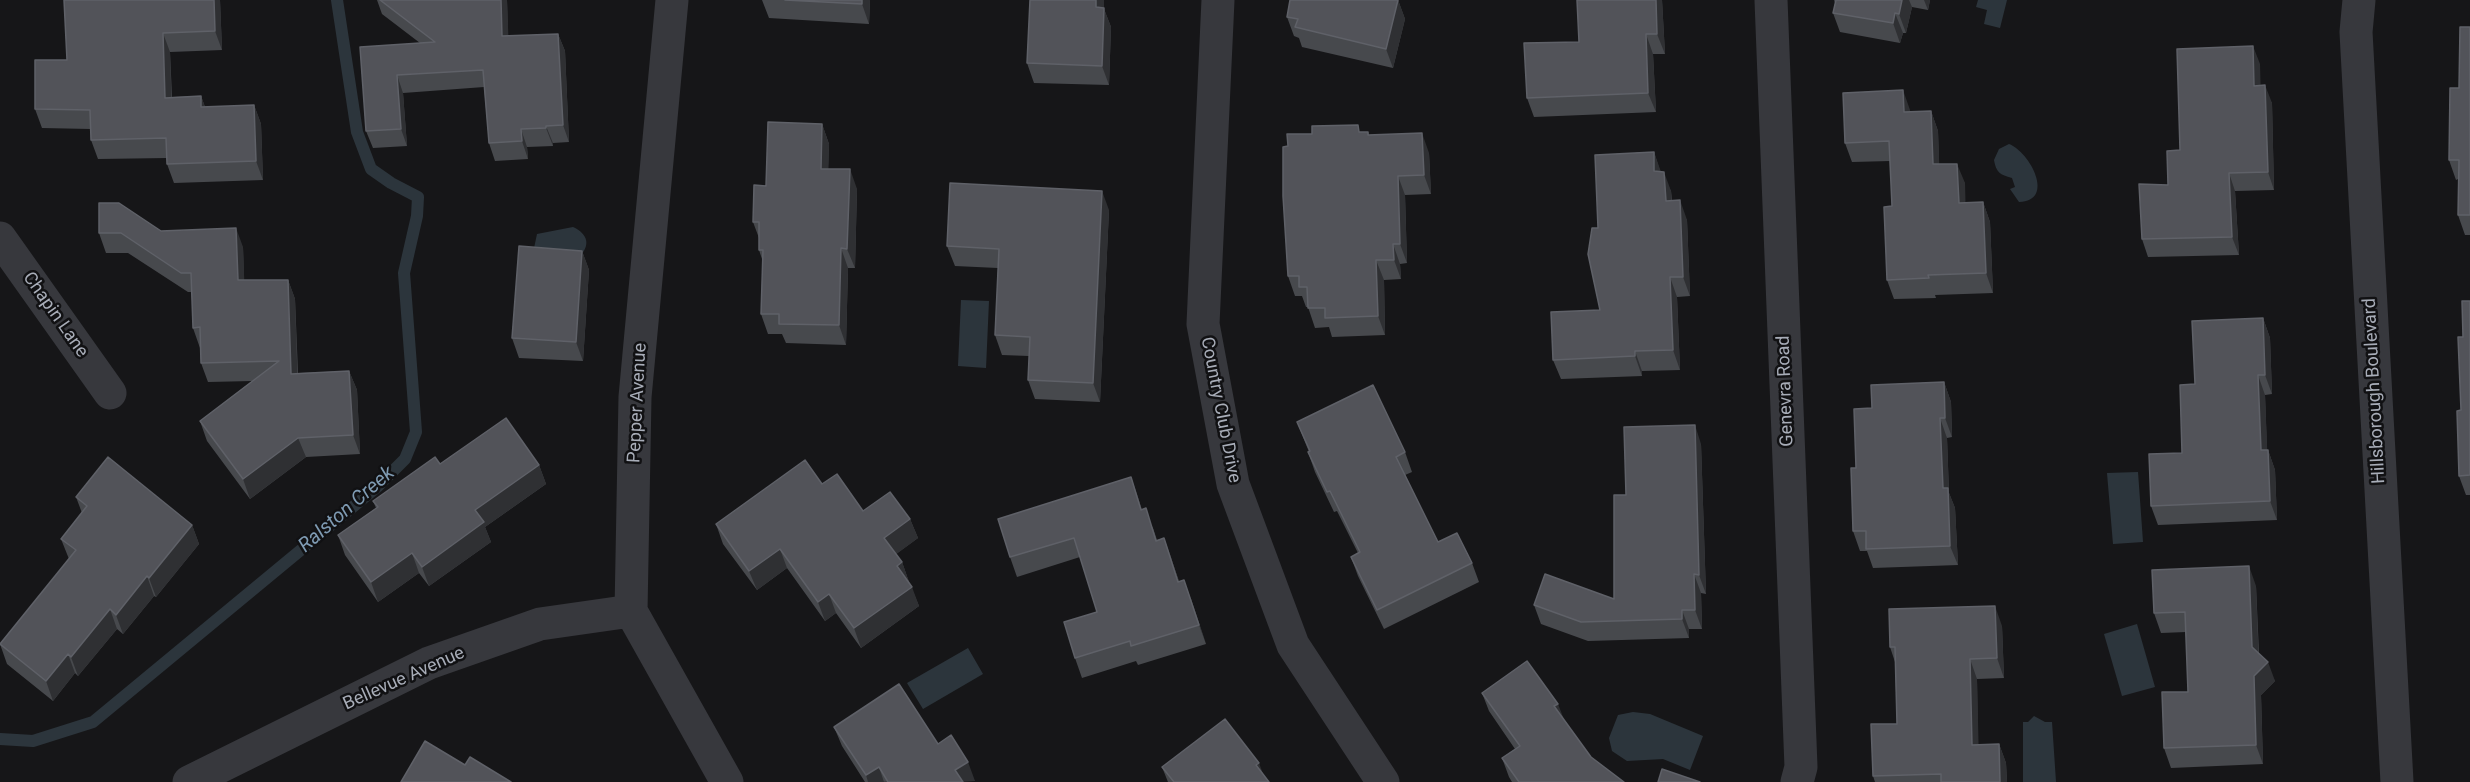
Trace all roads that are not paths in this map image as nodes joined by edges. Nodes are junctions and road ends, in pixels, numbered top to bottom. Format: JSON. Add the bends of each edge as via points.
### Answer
{"nodes":[{"id":1,"x":672,"y":0,"type":"edge"},
{"id":2,"x":1218,"y":0,"type":"edge"},
{"id":3,"x":1771,"y":0,"type":"edge"},
{"id":4,"x":2359,"y":0,"type":"edge"},
{"id":5,"x":0,"y":238,"type":"edge"},
{"id":6,"x":110,"y":393,"type":"dead end"},
{"id":7,"x":631,"y":610,"type":"junction"},
{"id":8,"x":189,"y":782,"type":"edge"},
{"id":9,"x":727,"y":782,"type":"edge"},
{"id":10,"x":1383,"y":782,"type":"edge"},
{"id":11,"x":1797,"y":782,"type":"edge"},
{"id":12,"x":2397,"y":782,"type":"edge"}],
"edges":[{"from":1,"to":7,"type":"street","name":"Pepper Avenue","via":[[635,397]]},
{"from":2,"to":10,"type":"street","name":"Country Club Drive","via":[[1203,324],[1233,484],[1293,645]]},
{"from":3,"to":11,"type":"street","name":"Genevra Road","via":[[1801,767]]},
{"from":4,"to":12,"type":"street","name":"Hillsborough Boulevard","via":[[2356,32]]},
{"from":5,"to":6,"type":"street","name":"Chapin Lane"},
{"from":7,"to":8,"type":"street","name":"Bellevue Avenue","via":[[540,624],[429,663]]},
{"from":7,"to":9,"type":"street"}]}
